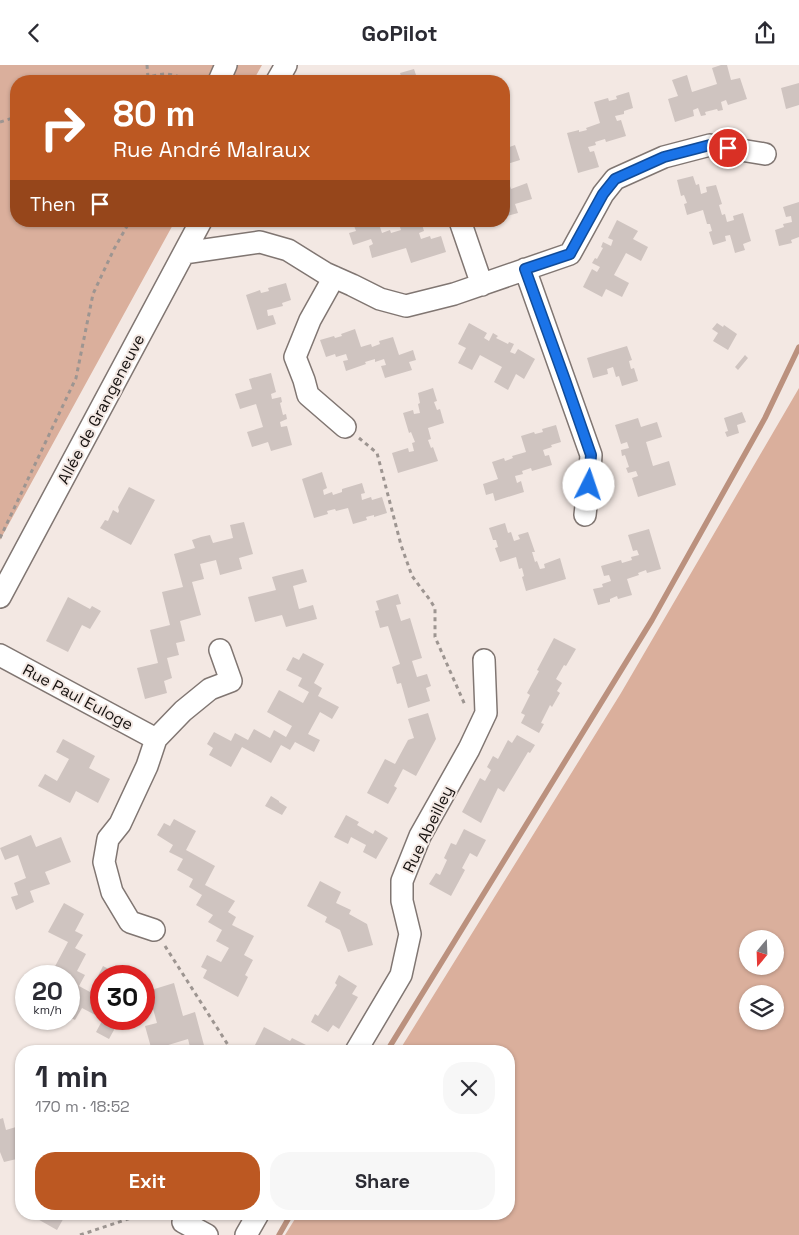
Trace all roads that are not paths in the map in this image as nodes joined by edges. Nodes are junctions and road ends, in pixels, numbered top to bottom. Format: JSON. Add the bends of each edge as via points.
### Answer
{"nodes":[{"id":1,"x":765,"y":154,"type":"dead end"},
{"id":2,"x":198,"y":227,"type":"edge"},
{"id":3,"x":462,"y":227,"type":"edge"},
{"id":4,"x":184,"y":253,"type":"junction"},
{"id":5,"x":525,"y":269,"type":"junction"},
{"id":6,"x":334,"y":277,"type":"junction"},
{"id":7,"x":482,"y":285,"type":"junction"},
{"id":8,"x":345,"y":427,"type":"road end"},
{"id":9,"x":585,"y":515,"type":"dead end"},
{"id":10,"x":0,"y":597,"type":"edge"},
{"id":11,"x":220,"y":650,"type":"dead end"},
{"id":12,"x":0,"y":655,"type":"edge"},
{"id":13,"x":484,"y":660,"type":"dead end"},
{"id":14,"x":156,"y":739,"type":"junction"},
{"id":15,"x":154,"y":930,"type":"road end"},
{"id":16,"x":360,"y":1045,"type":"edge"},
{"id":17,"x":255,"y":1220,"type":"edge"},
{"id":18,"x":183,"y":1222,"type":"dead end"},
{"id":19,"x":207,"y":1235,"type":"edge"},
{"id":20,"x":246,"y":1235,"type":"edge"}],
"edges":[{"from":1,"to":5,"type":"street","via":[[710,145],[664,157],[615,179],[603,194],[570,254]]},
{"from":2,"to":4,"type":"street","name":"Allée de Grangeneuve"},
{"from":3,"to":7,"type":"street"},
{"from":4,"to":6,"type":"street","via":[[260,242],[288,250]]},
{"from":4,"to":10,"type":"street","name":"Allée de Grangeneuve"},
{"from":5,"to":7,"type":"street"},
{"from":5,"to":9,"type":"street","via":[[591,455]]},
{"from":6,"to":7,"type":"street","via":[[380,299],[406,306]]},
{"from":6,"to":8,"type":"street","via":[[295,357],[308,395]]},
{"from":11,"to":14,"type":"street","via":[[231,681],[210,689]]},
{"from":12,"to":14,"type":"street","name":"Rue Paul Euloge"},
{"from":13,"to":16,"type":"street","name":"Rue Abeilley","via":[[486,713],[420,836],[402,881],[402,901],[410,934],[402,975]]},
{"from":14,"to":15,"type":"street","via":[[120,824],[108,839],[104,862],[112,893],[130,922]]},
{"from":17,"to":20,"type":"street"},
{"from":18,"to":19,"type":"street"}]}
